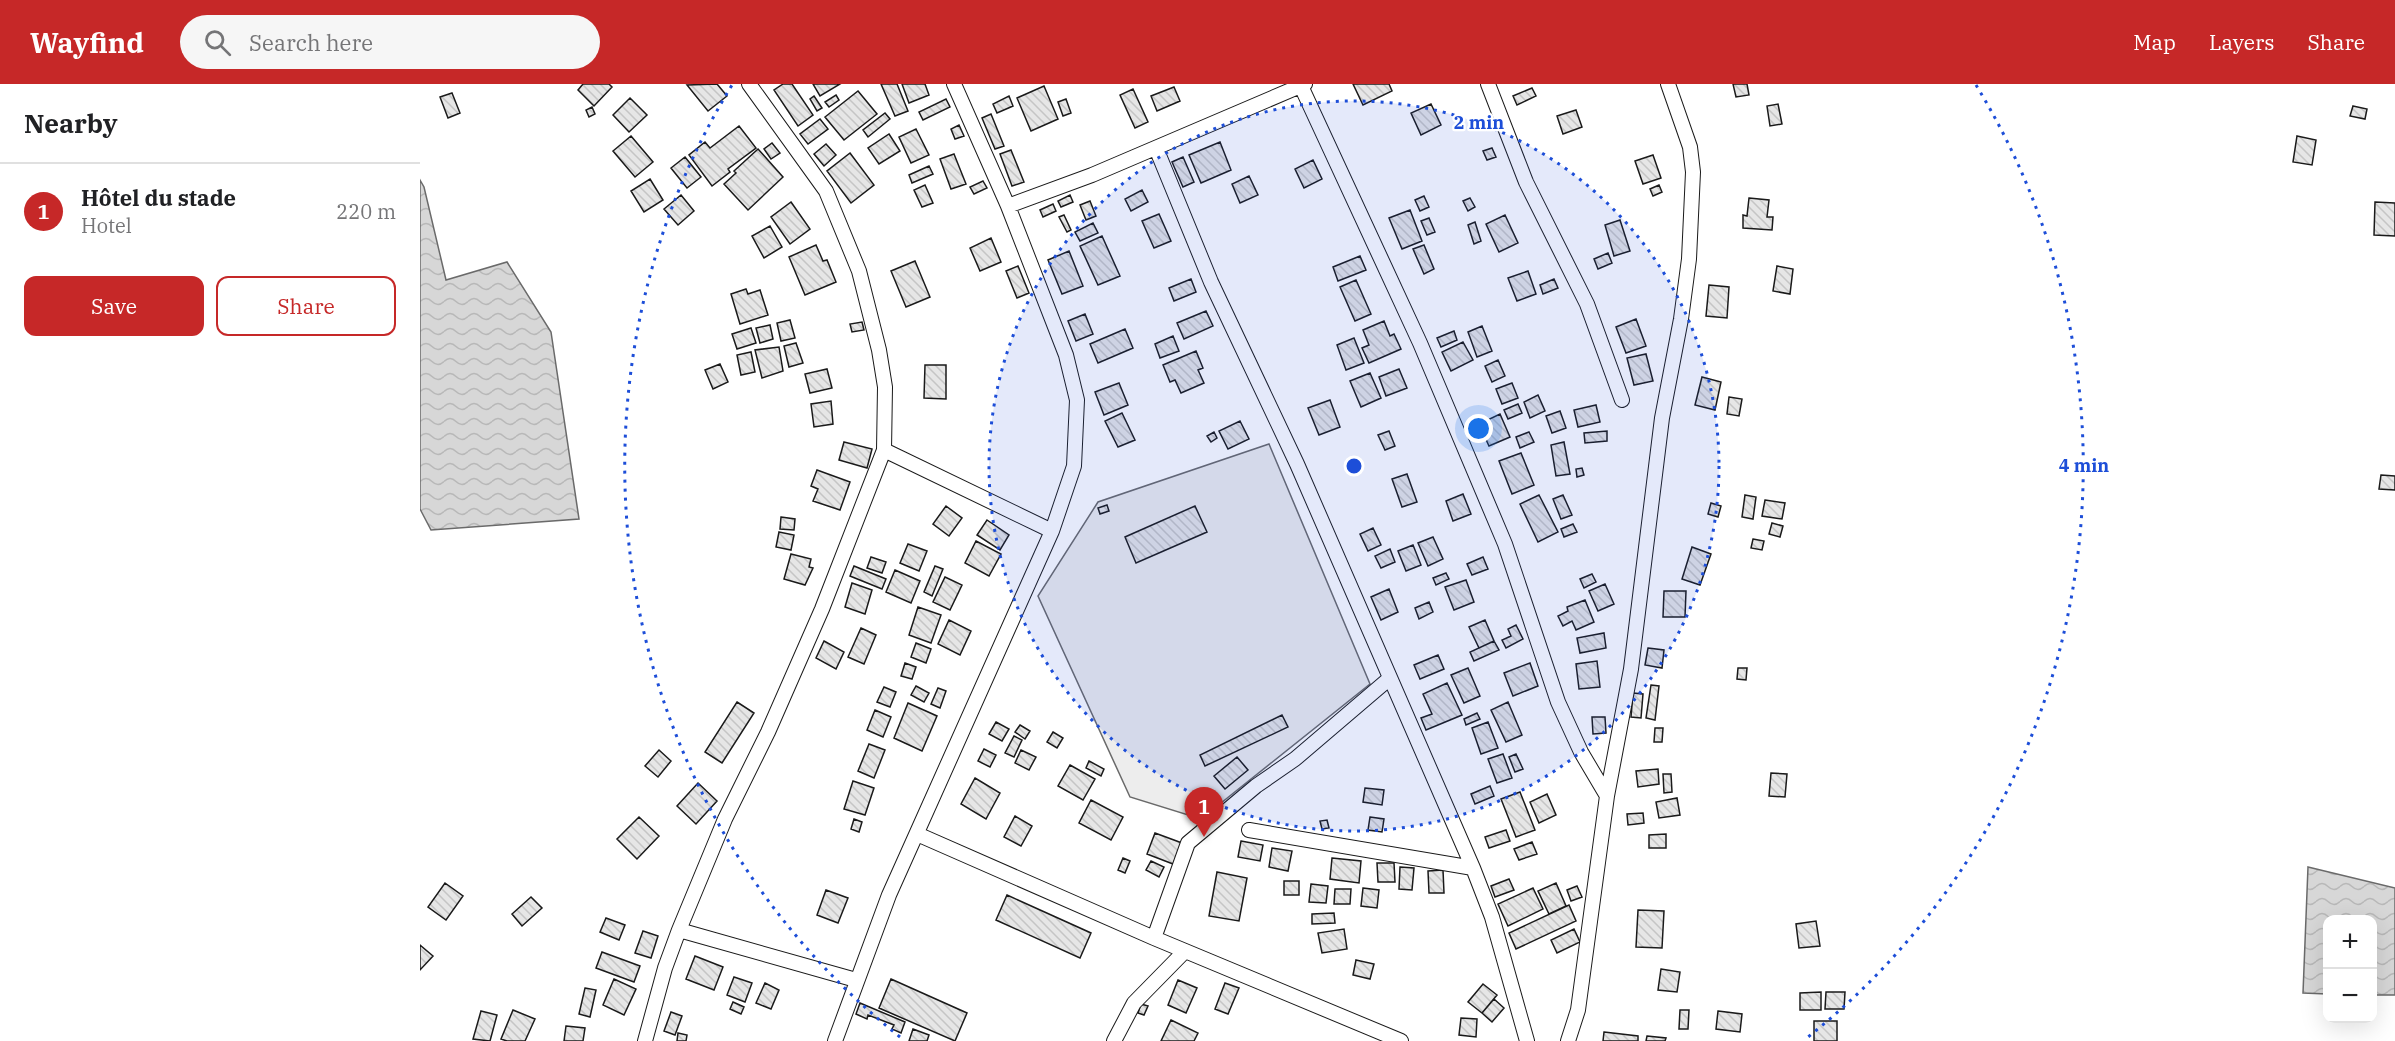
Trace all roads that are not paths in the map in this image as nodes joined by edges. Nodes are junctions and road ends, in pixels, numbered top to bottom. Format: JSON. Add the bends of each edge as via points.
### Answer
{"nodes":[{"id":1,"x":954,"y":84,"type":"edge"},
{"id":2,"x":1488,"y":84,"type":"edge"},
{"id":3,"x":1668,"y":84,"type":"edge"},
{"id":4,"x":1303,"y":85,"type":"edge"},
{"id":5,"x":755,"y":86,"type":"edge"},
{"id":6,"x":1156,"y":148,"type":"junction"},
{"id":7,"x":1008,"y":206,"type":"junction"},
{"id":8,"x":1622,"y":400,"type":"dead end"},
{"id":9,"x":884,"y":450,"type":"junction"},
{"id":10,"x":1052,"y":531,"type":"junction"},
{"id":11,"x":1390,"y":678,"type":"junction"},
{"id":12,"x":1607,"y":796,"type":"junction"},
{"id":13,"x":1249,"y":830,"type":"dead end"},
{"id":14,"x":917,"y":834,"type":"junction"},
{"id":15,"x":1473,"y":868,"type":"junction"},
{"id":16,"x":679,"y":930,"type":"junction"},
{"id":17,"x":1154,"y":938,"type":"junction"},
{"id":18,"x":1185,"y":951,"type":"junction"},
{"id":19,"x":856,"y":980,"type":"junction"},
{"id":20,"x":645,"y":1041,"type":"edge"},
{"id":21,"x":835,"y":1041,"type":"edge"},
{"id":22,"x":1114,"y":1041,"type":"edge"},
{"id":23,"x":1401,"y":1041,"type":"edge"},
{"id":24,"x":1527,"y":1041,"type":"edge"},
{"id":25,"x":1568,"y":1041,"type":"edge"}],
"edges":[{"from":1,"to":7,"type":"street"},
{"from":2,"to":8,"type":"street","via":[[1526,182],[1587,304]]},
{"from":3,"to":12,"type":"street","via":[[1690,147],[1693,172],[1689,259],[1662,418],[1631,669]]},
{"from":4,"to":6,"type":"street"},
{"from":4,"to":12,"type":"street","via":[[1420,343],[1505,544],[1558,702]]},
{"from":5,"to":9,"type":"street","via":[[826,191],[859,270],[885,387]]},
{"from":6,"to":7,"type":"street"},
{"from":6,"to":11,"type":"street","via":[[1211,282],[1297,464]]},
{"from":7,"to":10,"type":"street","via":[[1066,355],[1077,400],[1074,466]]},
{"from":9,"to":10,"type":"street"},
{"from":9,"to":16,"type":"street","via":[[822,609],[725,819]]},
{"from":10,"to":14,"type":"street"},
{"from":11,"to":15,"type":"street"},
{"from":11,"to":17,"type":"street","via":[[1188,843]]},
{"from":12,"to":25,"type":"street","via":[[1578,1010]]},
{"from":13,"to":15,"type":"street"},
{"from":14,"to":17,"type":"street"},
{"from":14,"to":19,"type":"street","via":[[888,895]]},
{"from":15,"to":24,"type":"street","via":[[1492,917]]},
{"from":16,"to":19,"type":"street"},
{"from":16,"to":20,"type":"street"},
{"from":17,"to":18,"type":"street"},
{"from":18,"to":22,"type":"street","via":[[1134,1003]]},
{"from":18,"to":23,"type":"street"},
{"from":19,"to":21,"type":"street"}]}
